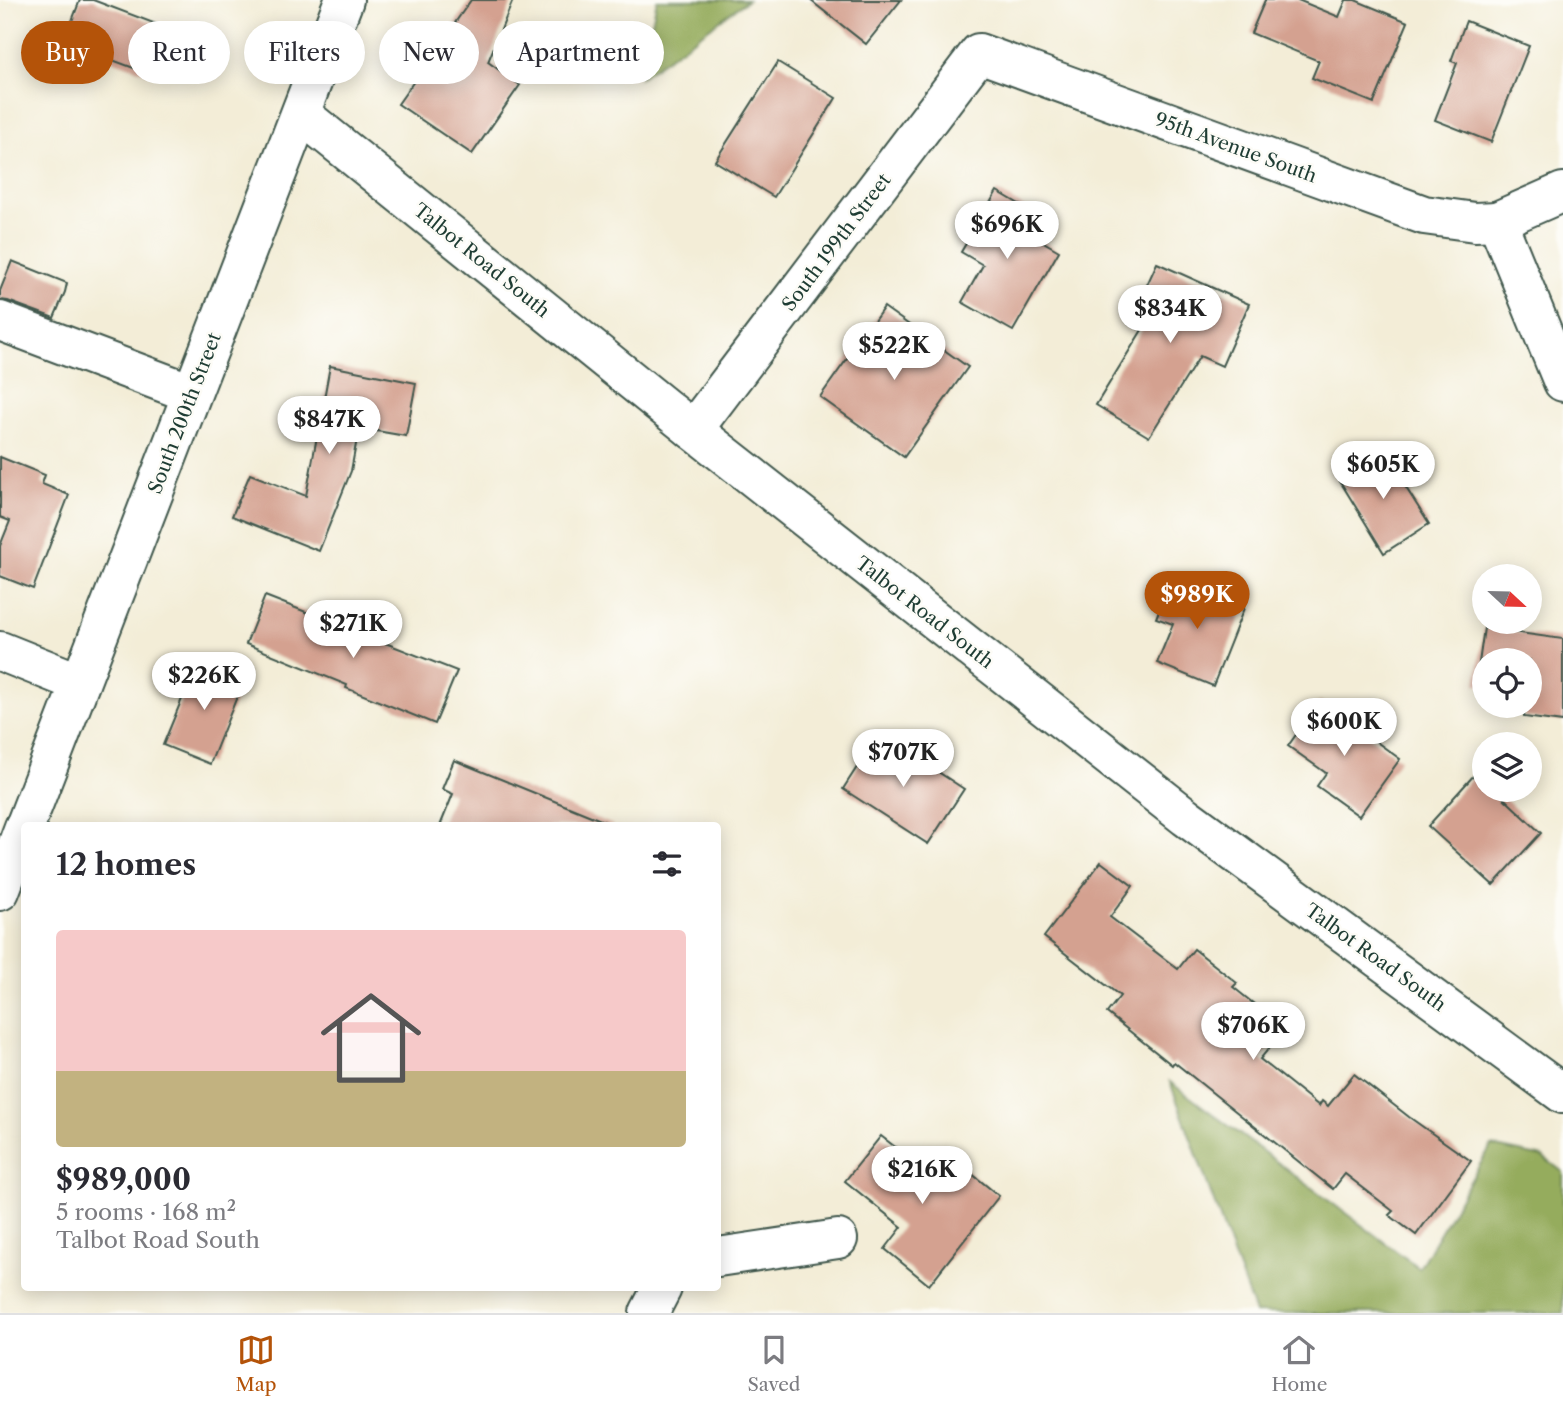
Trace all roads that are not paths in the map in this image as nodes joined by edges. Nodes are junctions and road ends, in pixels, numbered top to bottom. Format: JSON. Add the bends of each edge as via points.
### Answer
{"nodes":[{"id":1,"x":344,"y":0,"type":"edge"},
{"id":2,"x":979,"y":54,"type":"joint"},
{"id":3,"x":301,"y":114,"type":"junction"},
{"id":4,"x":1563,"y":192,"type":"edge"},
{"id":5,"x":1497,"y":221,"type":"junction"},
{"id":6,"x":0,"y":321,"type":"edge"},
{"id":7,"x":1563,"y":382,"type":"edge"},
{"id":8,"x":191,"y":393,"type":"junction"},
{"id":9,"x":693,"y":430,"type":"junction"},
{"id":10,"x":0,"y":651,"type":"edge"},
{"id":11,"x":80,"y":683,"type":"junction"},
{"id":12,"x":27,"y":822,"type":"edge"},
{"id":13,"x":21,"y":837,"type":"edge"},
{"id":14,"x":0,"y":891,"type":"edge"},
{"id":15,"x":1563,"y":1094,"type":"edge"},
{"id":16,"x":838,"y":1239,"type":"dead end"},
{"id":17,"x":721,"y":1257,"type":"edge"},
{"id":18,"x":660,"y":1291,"type":"edge"},
{"id":19,"x":649,"y":1313,"type":"edge"}],
"edges":[{"from":1,"to":3,"type":"street","name":"South 200th Street"},
{"from":2,"to":5,"type":"street","name":"95th Avenue South","via":[[1424,215]]},
{"from":2,"to":9,"type":"street","name":"South 199th Street"},
{"from":3,"to":8,"type":"street","name":"South 200th Street"},
{"from":3,"to":9,"type":"street","name":"Talbot Road South"},
{"from":4,"to":5,"type":"street"},
{"from":5,"to":7,"type":"street"},
{"from":6,"to":8,"type":"street"},
{"from":8,"to":11,"type":"street","name":"South 200th Street"},
{"from":9,"to":15,"type":"street","name":"Talbot Road South","via":[[1186,817]]},
{"from":10,"to":11,"type":"street"},
{"from":11,"to":12,"type":"street","name":"South 200th Street"},
{"from":13,"to":14,"type":"street","name":"South 200th Street"},
{"from":16,"to":17,"type":"street"},
{"from":18,"to":19,"type":"street"}]}
